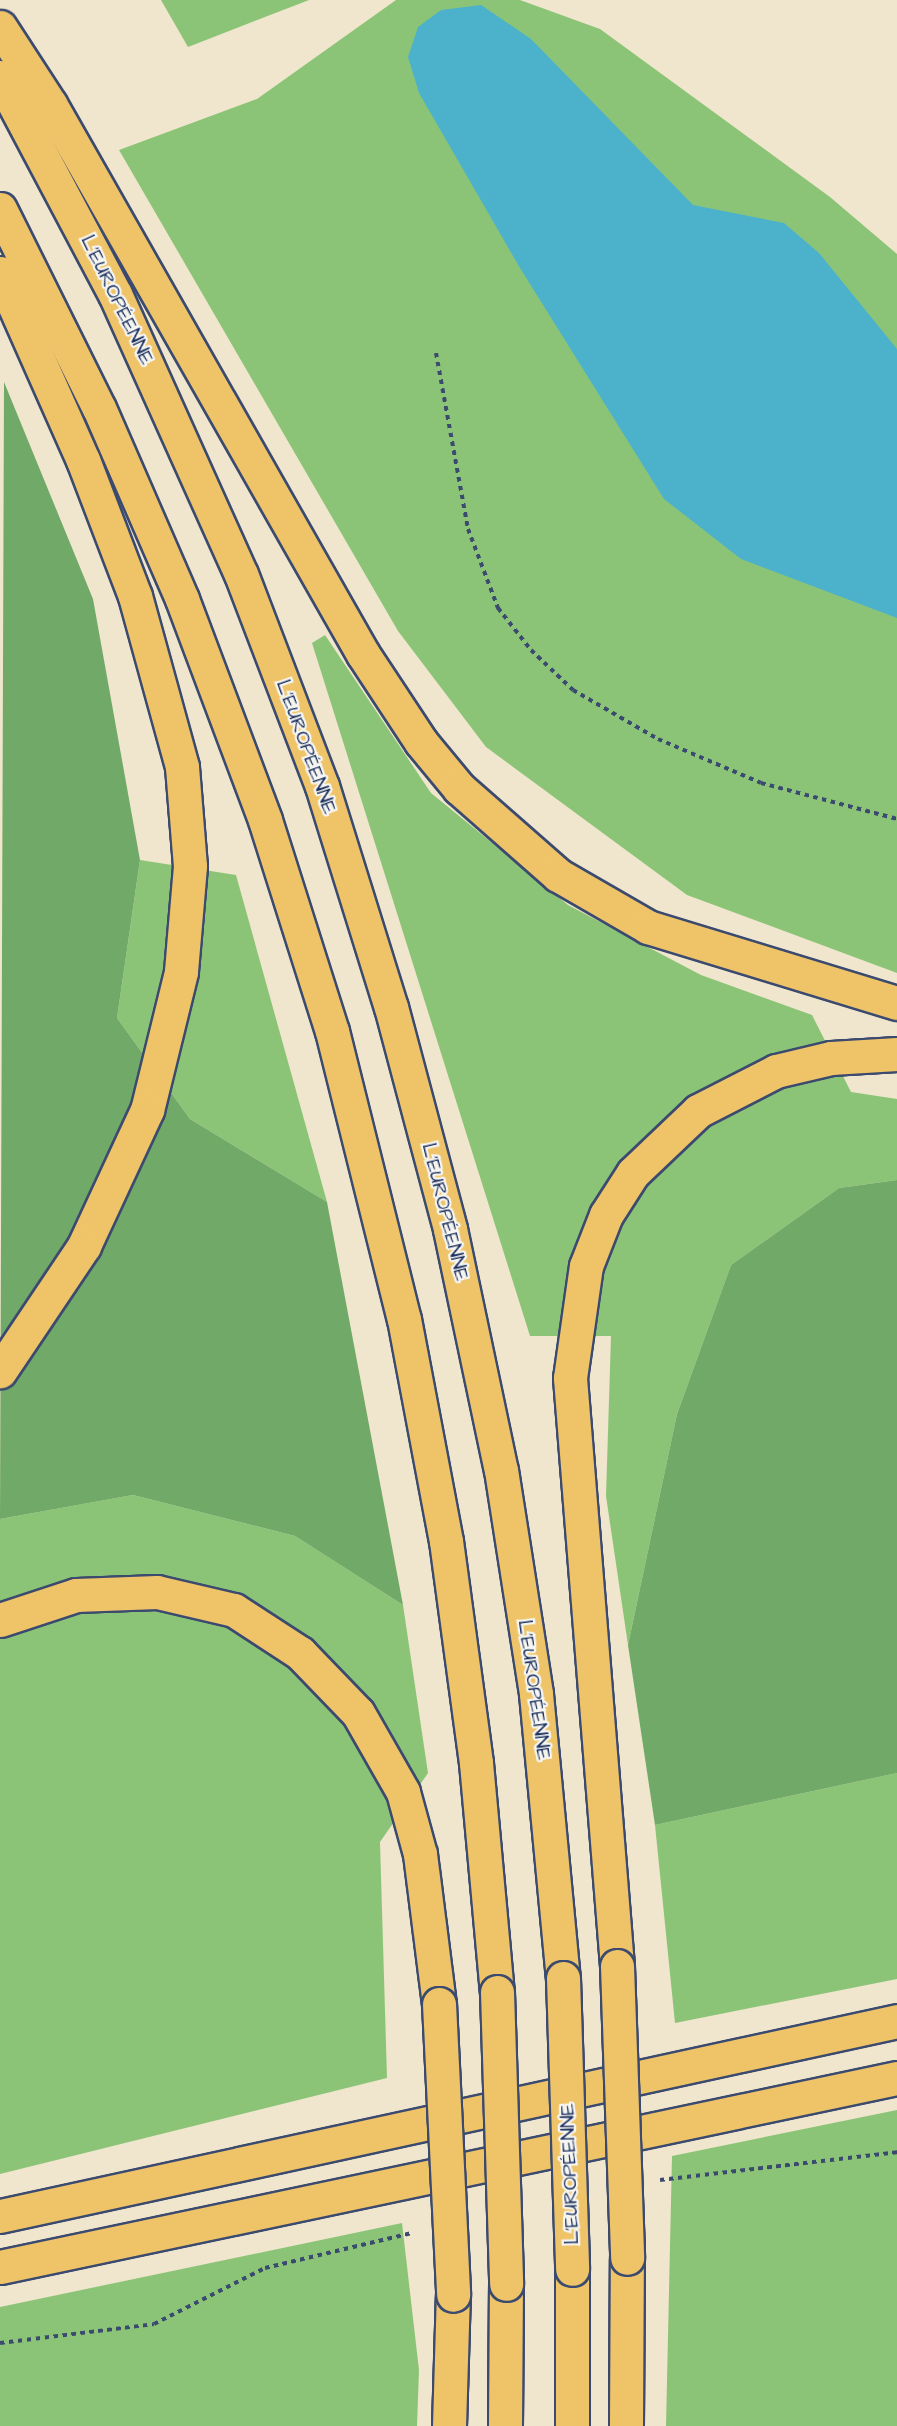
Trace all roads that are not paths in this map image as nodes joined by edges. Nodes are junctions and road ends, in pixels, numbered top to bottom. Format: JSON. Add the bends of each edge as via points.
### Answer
{"nodes":[{"id":1,"x":0,"y":27,"type":"edge"},
{"id":2,"x":0,"y":77,"type":"edge"},
{"id":3,"x":0,"y":209,"type":"edge"},
{"id":4,"x":0,"y":273,"type":"edge"},
{"id":5,"x":897,"y":1003,"type":"edge"},
{"id":6,"x":897,"y":1054,"type":"edge"},
{"id":7,"x":0,"y":1371,"type":"edge"},
{"id":8,"x":0,"y":1620,"type":"edge"},
{"id":9,"x":897,"y":2021,"type":"edge"},
{"id":10,"x":897,"y":2078,"type":"edge"},
{"id":11,"x":0,"y":2216,"type":"edge"},
{"id":12,"x":0,"y":2267,"type":"edge"},
{"id":13,"x":449,"y":2426,"type":"edge"},
{"id":14,"x":505,"y":2426,"type":"edge"},
{"id":15,"x":572,"y":2426,"type":"edge"},
{"id":16,"x":626,"y":2426,"type":"edge"}],
"edges":[{"from":1,"to":5,"type":"main road","via":[[50,104],[369,663],[421,742],[459,788],[558,875],[648,927],[720,953]]},
{"from":2,"to":15,"type":"main road","name":"L'EUROPÉENNE","bridge":true,"via":[[125,315],[241,574],[322,786],[391,1007],[450,1229],[501,1470],[536,1695],[563,1978],[572,2270]]},
{"from":3,"to":14,"type":"main road","bridge":true,"via":[[99,408],[182,598],[265,820],[332,1031],[389,1255],[444,1530],[473,1730],[497,1992],[506,2284]]},
{"from":4,"to":7,"type":"main road","via":[[83,460],[138,606],[182,766],[190,866],[181,972],[147,1110],[84,1246]]},
{"from":6,"to":16,"type":"main road","bridge":true,"via":[[855,1055],[786,1068],[698,1111],[633,1173],[606,1215],[586,1266],[570,1378],[617,1966],[627,2258]]},
{"from":8,"to":13,"type":"main road","bridge":true,"via":[[76,1596],[157,1592],[234,1611],[300,1653],[358,1713],[403,1792],[420,1854],[439,2004],[453,2295]]},
{"from":9,"to":11,"type":"main road"},
{"from":10,"to":12,"type":"main road"}]}
